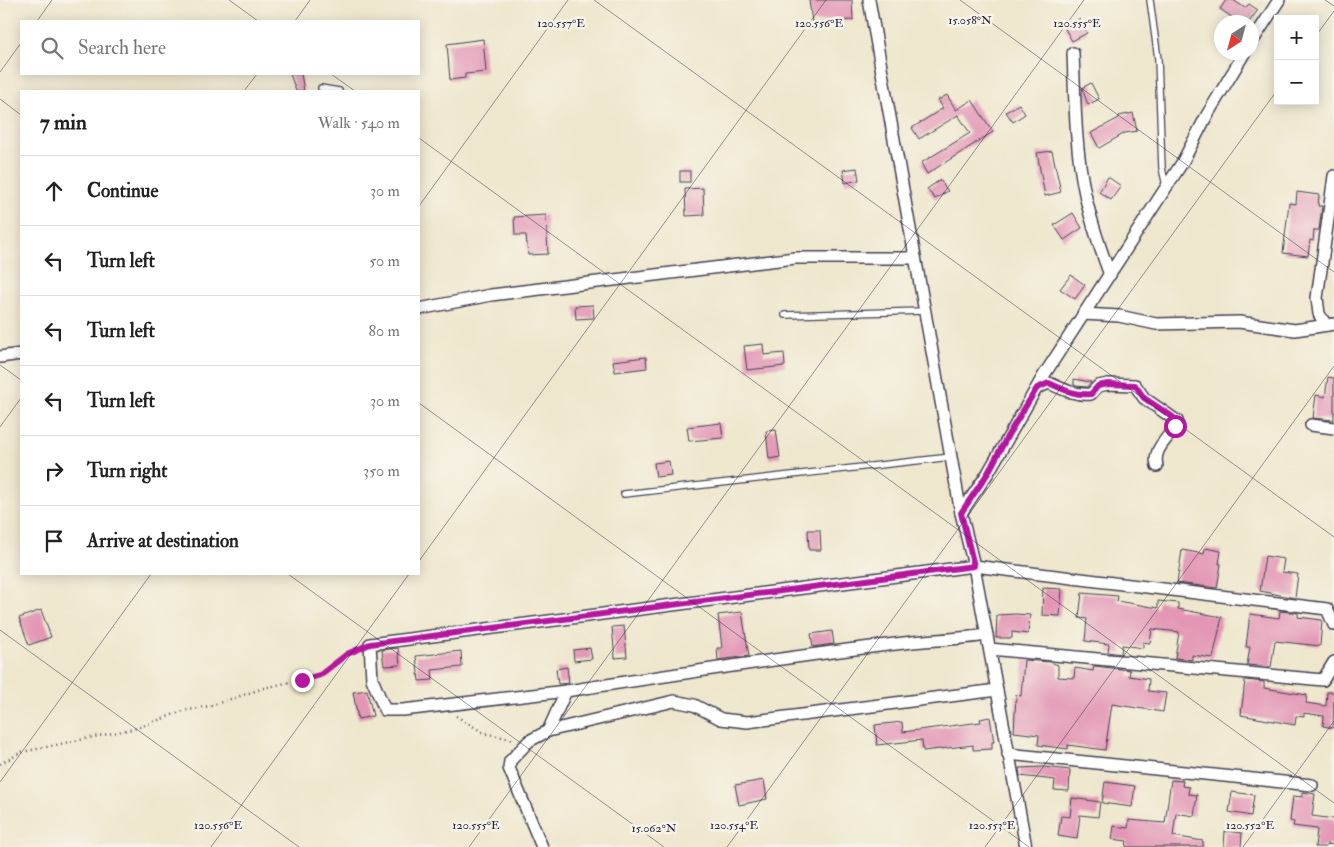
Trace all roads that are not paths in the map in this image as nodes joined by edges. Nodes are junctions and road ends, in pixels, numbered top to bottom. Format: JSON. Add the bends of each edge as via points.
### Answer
{"nodes":[{"id":1,"x":869,"y":0,"type":"edge"},
{"id":2,"x":1150,"y":0,"type":"edge"},
{"id":3,"x":1279,"y":0,"type":"edge"},
{"id":4,"x":1259,"y":31,"type":"edge"},
{"id":5,"x":1073,"y":53,"type":"dead end"},
{"id":6,"x":1240,"y":60,"type":"edge"},
{"id":7,"x":321,"y":88,"type":"dead end"},
{"id":8,"x":333,"y":90,"type":"edge"},
{"id":9,"x":1334,"y":176,"type":"edge"},
{"id":10,"x":1166,"y":186,"type":"junction"},
{"id":11,"x":915,"y":258,"type":"junction"},
{"id":12,"x":1110,"y":274,"type":"junction"},
{"id":13,"x":420,"y":309,"type":"edge"},
{"id":14,"x":924,"y":311,"type":"junction"},
{"id":15,"x":1082,"y":314,"type":"junction"},
{"id":16,"x":784,"y":316,"type":"dead end"},
{"id":17,"x":1330,"y":325,"type":"edge"},
{"id":18,"x":20,"y":354,"type":"edge"},
{"id":19,"x":0,"y":357,"type":"edge"},
{"id":20,"x":1037,"y":388,"type":"junction"},
{"id":21,"x":1311,"y":425,"type":"dead end"},
{"id":22,"x":1334,"y":428,"type":"edge"},
{"id":23,"x":951,"y":457,"type":"junction"},
{"id":24,"x":1158,"y":466,"type":"dead end"},
{"id":25,"x":624,"y":494,"type":"dead end"},
{"id":26,"x":961,"y":513,"type":"junction"},
{"id":27,"x":974,"y":566,"type":"junction"},
{"id":28,"x":1334,"y":625,"type":"edge"},
{"id":29,"x":987,"y":635,"type":"junction"},
{"id":30,"x":990,"y":649,"type":"junction"},
{"id":31,"x":1334,"y":662,"type":"edge"},
{"id":32,"x":566,"y":690,"type":"junction"},
{"id":33,"x":997,"y":690,"type":"junction"},
{"id":34,"x":548,"y":731,"type":"junction"},
{"id":35,"x":1008,"y":754,"type":"junction"},
{"id":36,"x":1312,"y":785,"type":"dead end"},
{"id":37,"x":542,"y":847,"type":"edge"},
{"id":38,"x":1026,"y":847,"type":"edge"}],
"edges":[{"from":1,"to":11,"type":"street"},
{"from":2,"to":10,"type":"lane","via":[[1158,59],[1162,168]]},
{"from":3,"to":4,"type":"street"},
{"from":5,"to":12,"type":"street","via":[[1076,122],[1085,192]]},
{"from":6,"to":10,"type":"street"},
{"from":7,"to":8,"type":"lane"},
{"from":9,"to":17,"type":"street","via":[[1317,298],[1319,314]]},
{"from":10,"to":12,"type":"street"},
{"from":11,"to":13,"type":"street","via":[[796,258],[491,295]]},
{"from":11,"to":14,"type":"street"},
{"from":12,"to":15,"type":"street"},
{"from":14,"to":16,"type":"lane"},
{"from":14,"to":23,"type":"street"},
{"from":15,"to":17,"type":"street","via":[[1119,316],[1156,324],[1238,322],[1295,330]]},
{"from":15,"to":20,"type":"street"},
{"from":18,"to":19,"type":"street"},
{"from":20,"to":24,"type":"street","via":[[1049,383],[1071,393],[1088,395],[1098,386],[1135,385],[1144,398],[1176,421],[1158,451]]},
{"from":20,"to":26,"type":"street"},
{"from":21,"to":22,"type":"street"},
{"from":23,"to":25,"type":"lane"},
{"from":23,"to":26,"type":"street"},
{"from":26,"to":27,"type":"street"},
{"from":27,"to":28,"type":"street","via":[[1327,610]]},
{"from":27,"to":29,"type":"street"},
{"from":27,"to":32,"type":"street","via":[[370,644],[372,679],[385,710]]},
{"from":29,"to":30,"type":"street"},
{"from":29,"to":32,"type":"street","via":[[774,660]]},
{"from":30,"to":31,"type":"street","via":[[1323,680]]},
{"from":30,"to":33,"type":"street"},
{"from":32,"to":34,"type":"street"},
{"from":33,"to":34,"type":"street","via":[[747,722],[721,719],[694,705],[674,701]]},
{"from":33,"to":35,"type":"street"},
{"from":34,"to":37,"type":"street","via":[[529,741],[510,761],[509,768]]},
{"from":35,"to":36,"type":"street"},
{"from":35,"to":38,"type":"street"}]}
